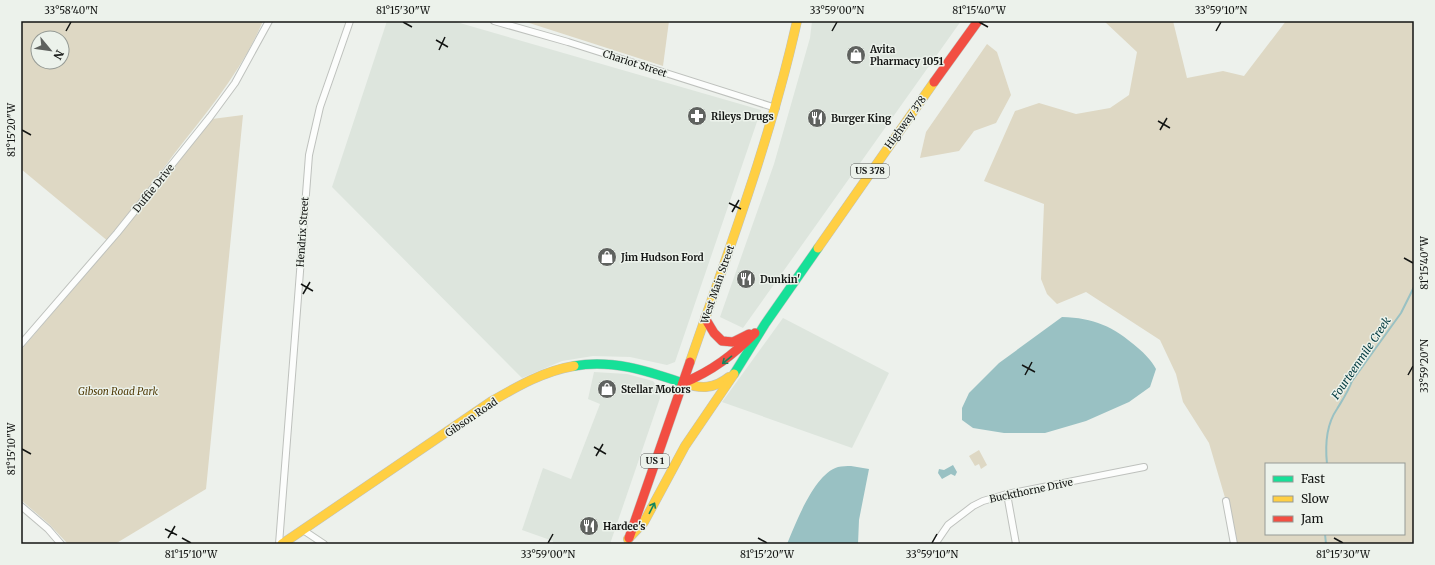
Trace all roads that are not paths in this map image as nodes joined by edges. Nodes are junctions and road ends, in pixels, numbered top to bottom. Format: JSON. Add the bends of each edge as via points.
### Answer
{"nodes":[{"id":1,"x":269,"y":21,"type":"edge"},
{"id":2,"x":350,"y":21,"type":"edge"},
{"id":3,"x":494,"y":21,"type":"edge"},
{"id":4,"x":797,"y":21,"type":"edge"},
{"id":5,"x":978,"y":21,"type":"edge"},
{"id":6,"x":776,"y":108,"type":"junction"},
{"id":7,"x":705,"y":318,"type":"junction"},
{"id":8,"x":766,"y":324,"type":"junction"},
{"id":9,"x":21,"y":344,"type":"edge"},
{"id":10,"x":736,"y":369,"type":"junction"},
{"id":11,"x":683,"y":383,"type":"junction"},
{"id":12,"x":1144,"y":467,"type":"dead end"},
{"id":13,"x":1007,"y":494,"type":"junction"},
{"id":14,"x":1226,"y":501,"type":"dead end"},
{"id":15,"x":21,"y":506,"type":"edge"},
{"id":16,"x":303,"y":530,"type":"junction"},
{"id":17,"x":627,"y":542,"type":"edge"},
{"id":18,"x":61,"y":544,"type":"edge"},
{"id":19,"x":281,"y":544,"type":"edge"},
{"id":20,"x":324,"y":544,"type":"edge"},
{"id":21,"x":935,"y":544,"type":"edge"},
{"id":22,"x":1016,"y":544,"type":"edge"},
{"id":23,"x":1234,"y":544,"type":"edge"}],
"edges":[{"from":1,"to":9,"type":"street","name":"Duffie Drive","via":[[235,83],[210,117],[117,233]]},
{"from":2,"to":19,"type":"street","name":"Hendrix Street","via":[[320,107],[309,154]]},
{"from":3,"to":6,"type":"street","name":"Chariot Street"},
{"from":4,"to":6,"type":"main road","name":"West Main Street","number":"US 1"},
{"from":5,"to":8,"type":"main road","name":"Highway 378","number":"US 378","via":[[882,154]]},
{"from":6,"to":7,"type":"main road","name":"West Main Street","number":"US 1"},
{"from":7,"to":8,"type":"main road","via":[[715,336],[726,343],[733,343]]},
{"from":7,"to":11,"type":"main road","name":"West Main Street","number":"US 1"},
{"from":8,"to":10,"type":"main road","number":"US 378"},
{"from":8,"to":11,"type":"main road","number":"US 378","one_way":true,"via":[[727,361],[710,372]]},
{"from":10,"to":11,"type":"main road","name":"Gibson Road","via":[[712,388],[700,389]]},
{"from":17,"to":10,"type":"main road","number":"US 378","one_way":true,"via":[[644,522],[685,446]]},
{"from":11,"to":16,"type":"main road","name":"Gibson Road","via":[[618,364],[569,367],[551,372],[508,393]]},
{"from":11,"to":17,"type":"main road","name":"West Main Street","number":"US 1"},
{"from":12,"to":13,"type":"street","name":"Buckthorne Drive"},
{"from":13,"to":21,"type":"street","name":"Buckthorne Drive","via":[[973,506],[948,526]]},
{"from":13,"to":22,"type":"street"},
{"from":14,"to":23,"type":"street"},
{"from":15,"to":18,"type":"street"},
{"from":16,"to":19,"type":"main road","name":"Gibson Road"},
{"from":16,"to":20,"type":"street"}]}
